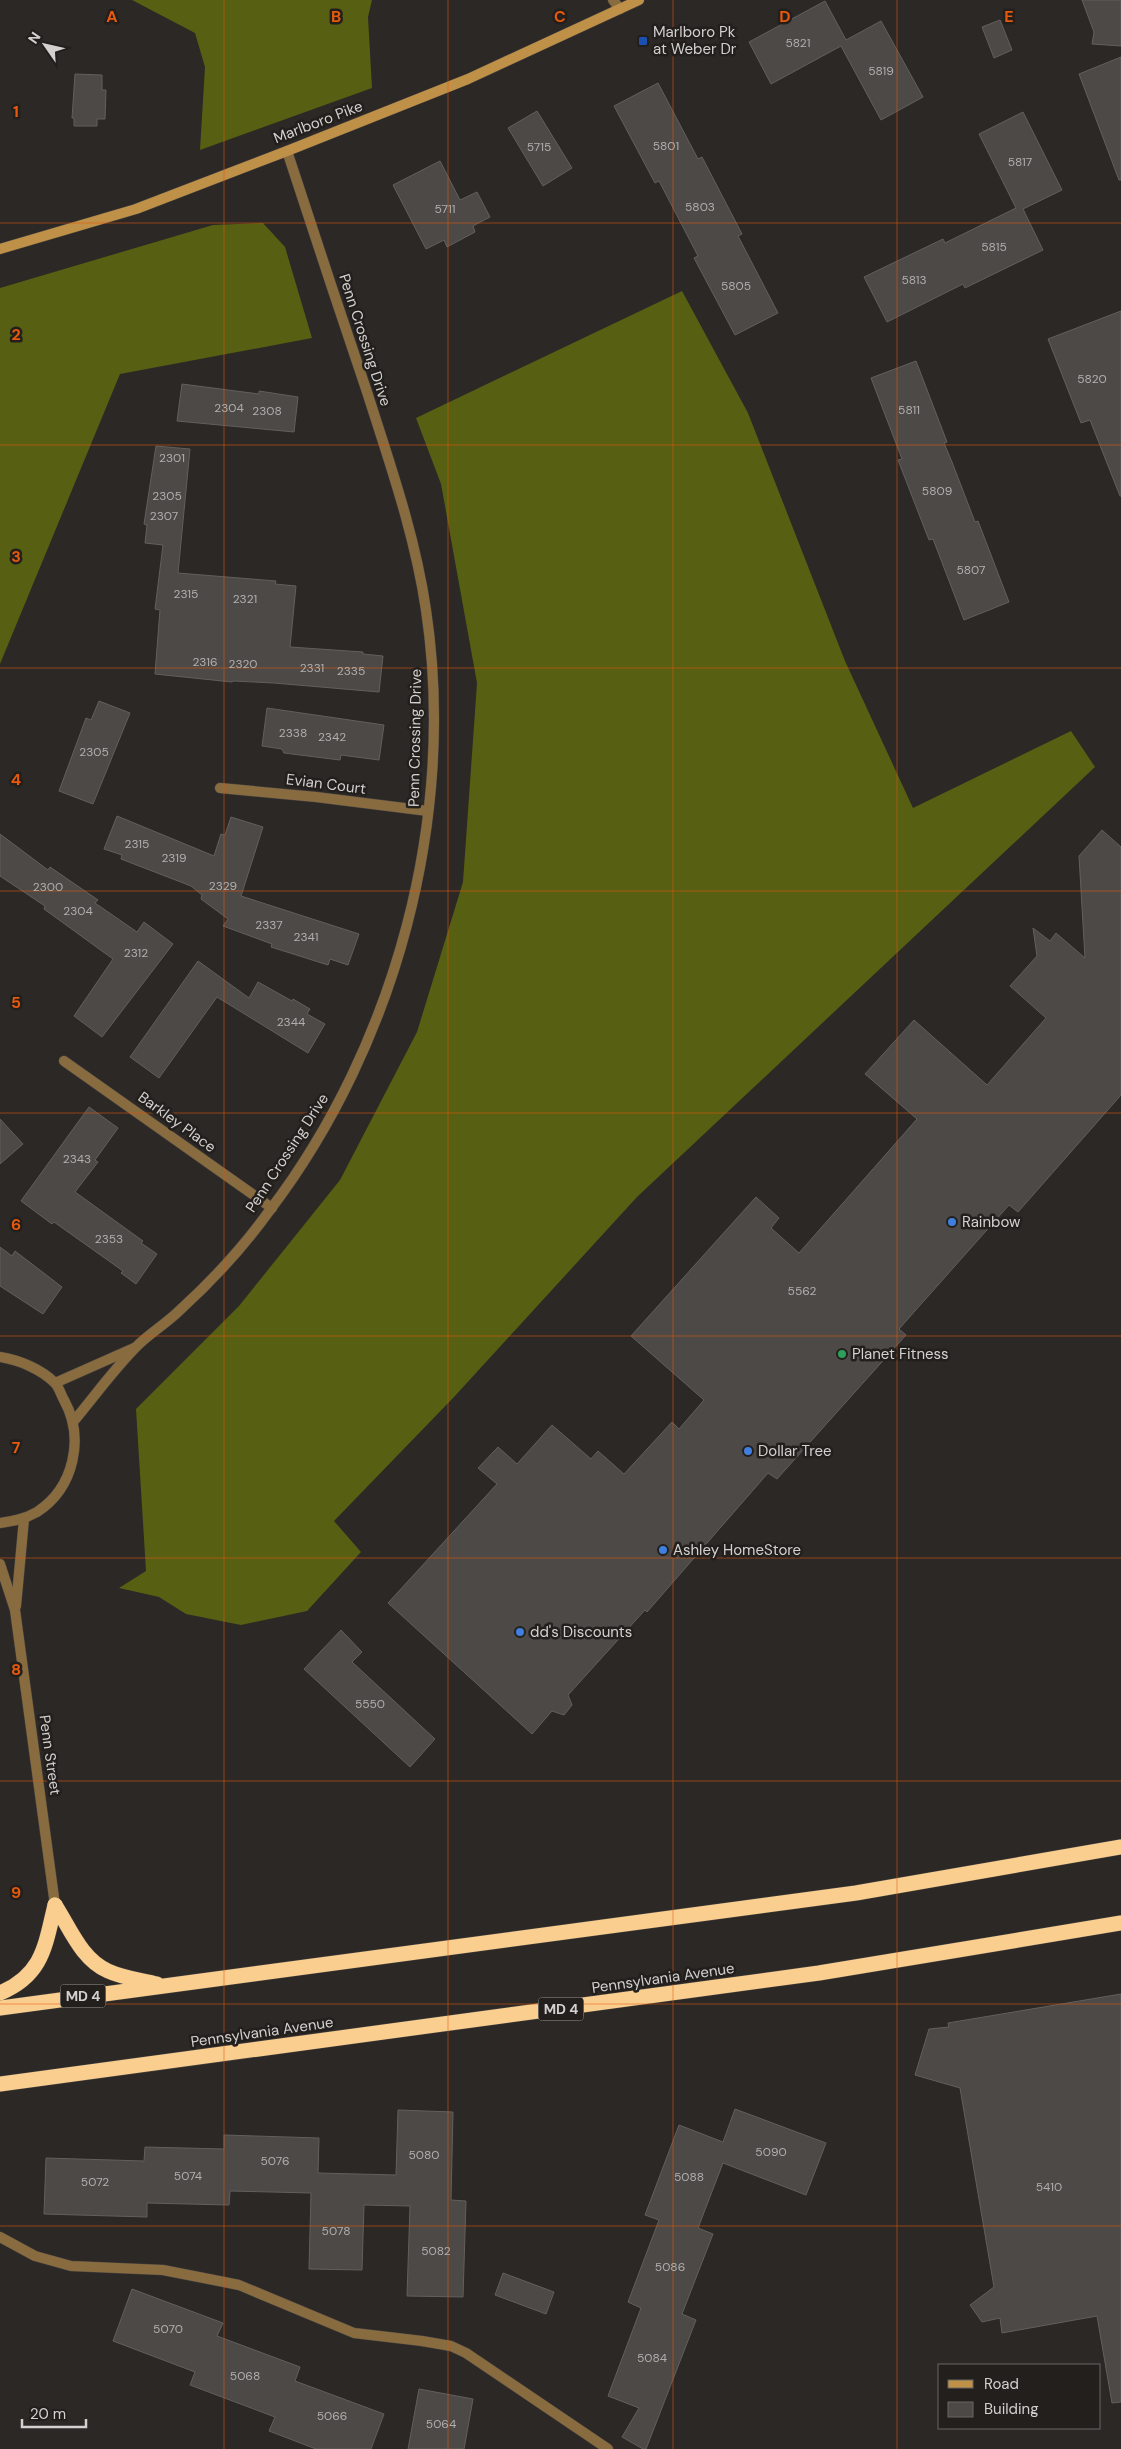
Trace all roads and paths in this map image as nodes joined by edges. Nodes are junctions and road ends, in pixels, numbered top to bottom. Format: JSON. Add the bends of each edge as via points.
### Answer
{"nodes":[{"id":1,"x":613,"y":0,"type":"edge"},
{"id":2,"x":639,"y":0,"type":"edge"},
{"id":3,"x":620,"y":9,"type":"junction"},
{"id":4,"x":287,"y":151,"type":"junction"},
{"id":5,"x":0,"y":249,"type":"edge"},
{"id":6,"x":220,"y":788,"type":"dead end"},
{"id":7,"x":428,"y":811,"type":"junction"},
{"id":8,"x":64,"y":1061,"type":"dead end"},
{"id":9,"x":272,"y":1208,"type":"junction"},
{"id":10,"x":137,"y":1346,"type":"junction"},
{"id":11,"x":0,"y":1357,"type":"edge"},
{"id":12,"x":55,"y":1383,"type":"junction"},
{"id":13,"x":73,"y":1422,"type":"junction"},
{"id":14,"x":24,"y":1519,"type":"junction"},
{"id":15,"x":0,"y":1523,"type":"edge"},
{"id":16,"x":0,"y":1564,"type":"edge"},
{"id":17,"x":15,"y":1610,"type":"junction"},
{"id":18,"x":1121,"y":1847,"type":"edge"},
{"id":19,"x":55,"y":1905,"type":"junction"},
{"id":20,"x":1121,"y":1923,"type":"edge"},
{"id":21,"x":166,"y":1986,"type":"junction"},
{"id":22,"x":0,"y":1993,"type":"edge"},
{"id":23,"x":0,"y":2008,"type":"edge"},
{"id":24,"x":0,"y":2084,"type":"edge"},
{"id":25,"x":0,"y":2237,"type":"edge"},
{"id":26,"x":608,"y":2449,"type":"edge"}],
"edges":[{"from":1,"to":3,"type":"street"},
{"from":2,"to":3,"type":"main road","name":"Marlboro Pike"},
{"from":3,"to":4,"type":"main road","name":"Marlboro Pike","via":[[468,79]]},
{"from":4,"to":5,"type":"main road","name":"Marlboro Pike","via":[[136,209]]},
{"from":4,"to":7,"type":"street","name":"Penn Crossing Drive","via":[[412,536],[431,646],[432,764]]},
{"from":6,"to":7,"type":"street","name":"Evian Court"},
{"from":7,"to":9,"type":"street","name":"Penn Crossing Drive","via":[[416,886],[402,944],[368,1039],[352,1077],[322,1132]]},
{"from":8,"to":9,"type":"street","name":"Barkley Place"},
{"from":9,"to":10,"type":"street","name":"Penn Crossing Drive","via":[[228,1262],[181,1310]]},
{"from":10,"to":12,"type":"street","name":"Penn Crossing Drive"},
{"from":10,"to":13,"type":"street","name":"Penn Crossing Drive"},
{"from":11,"to":12,"type":"street","via":[[26,1364]]},
{"from":12,"to":13,"type":"street"},
{"from":13,"to":14,"type":"street","via":[[74,1458],[63,1484],[47,1504]]},
{"from":14,"to":15,"type":"street"},
{"from":14,"to":17,"type":"street","name":"Penn Street"},
{"from":16,"to":17,"type":"street","name":"Penn Street"},
{"from":17,"to":19,"type":"street","name":"Penn Street"},
{"from":18,"to":21,"type":"highway","number":"MD 4","via":[[856,1893]]},
{"from":19,"to":21,"type":"highway","via":[[85,1953],[99,1967]]},
{"from":19,"to":22,"type":"highway","via":[[42,1956],[36,1966],[21,1983]]},
{"from":20,"to":24,"type":"highway","name":"Pennsylvania Avenue","number":"MD 4","via":[[790,1978]]},
{"from":21,"to":23,"type":"highway","number":"MD 4"},
{"from":25,"to":26,"type":"street","via":[[35,2256],[71,2266],[164,2270],[239,2285],[354,2333],[451,2346],[491,2369]]}]}
